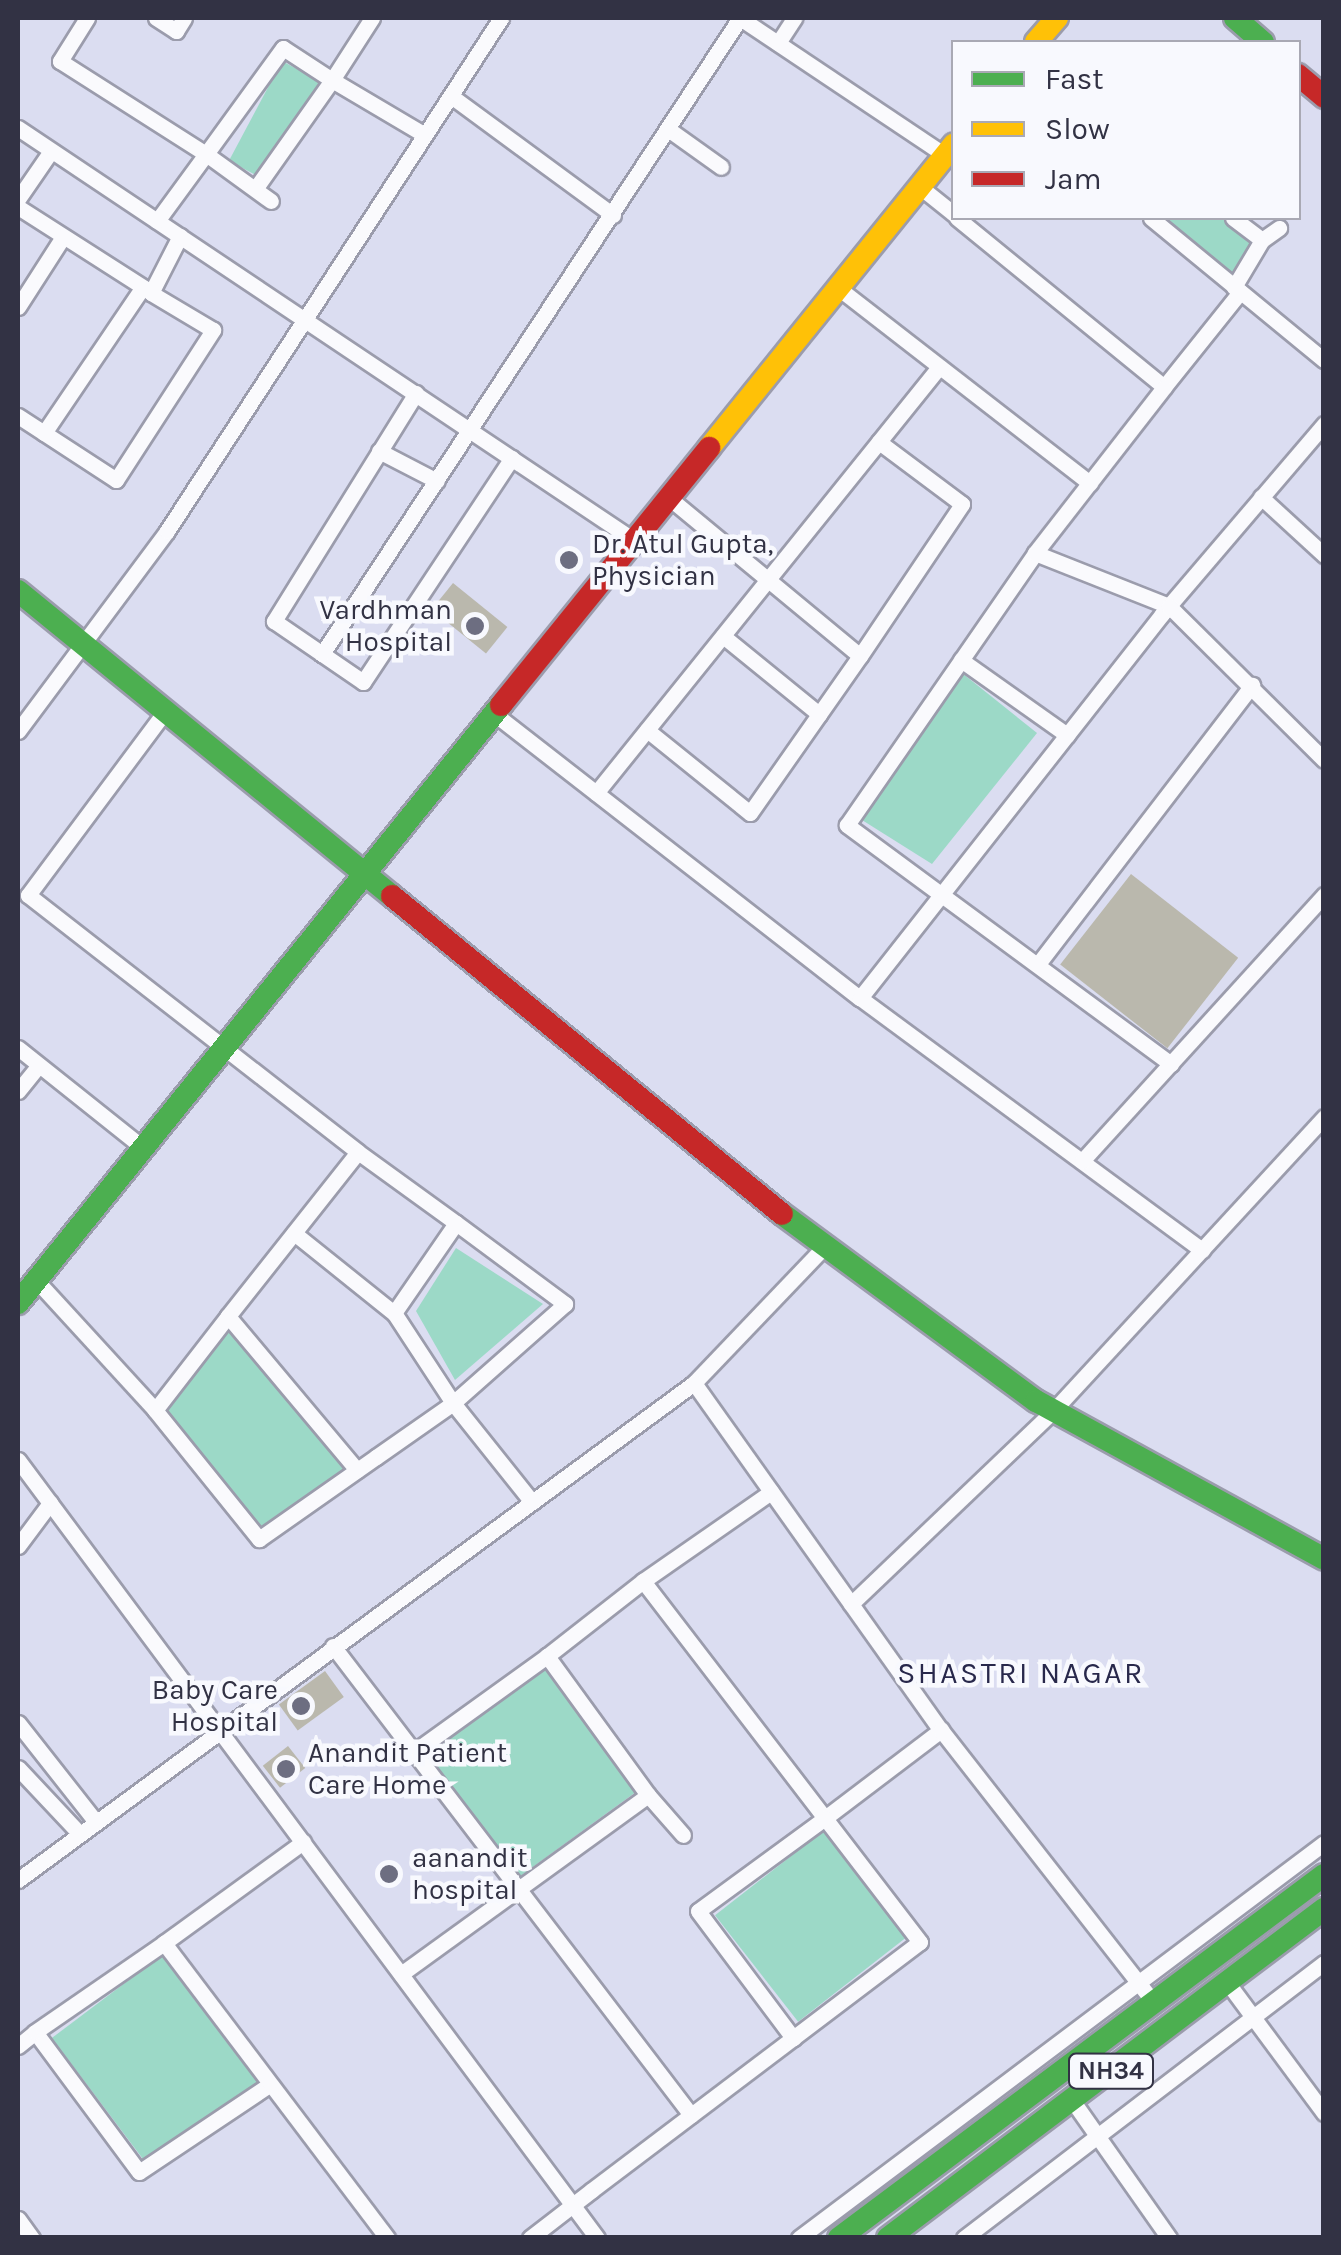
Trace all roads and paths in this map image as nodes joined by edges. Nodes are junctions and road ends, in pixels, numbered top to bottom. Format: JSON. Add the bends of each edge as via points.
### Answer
{"nodes":[{"id":1,"x":87,"y":18,"type":"edge"},
{"id":2,"x":156,"y":18,"type":"edge"},
{"id":3,"x":184,"y":18,"type":"edge"},
{"id":4,"x":372,"y":18,"type":"edge"},
{"id":5,"x":501,"y":18,"type":"edge"},
{"id":6,"x":794,"y":18,"type":"edge"},
{"id":7,"x":1056,"y":18,"type":"edge"},
{"id":8,"x":1038,"y":40,"type":"edge"},
{"id":9,"x":778,"y":43,"type":"junction"},
{"id":10,"x":1301,"y":77,"type":"edge"},
{"id":11,"x":332,"y":80,"type":"junction"},
{"id":12,"x":451,"y":96,"type":"junction"},
{"id":13,"x":1324,"y":97,"type":"edge"},
{"id":14,"x":18,"y":128,"type":"edge"},
{"id":15,"x":668,"y":129,"type":"junction"},
{"id":16,"x":425,"y":135,"type":"junction"},
{"id":17,"x":949,"y":150,"type":"edge"},
{"id":18,"x":51,"y":151,"type":"junction"},
{"id":19,"x":206,"y":154,"type":"junction"},
{"id":20,"x":721,"y":167,"type":"dead end"},
{"id":21,"x":919,"y":186,"type":"junction"},
{"id":22,"x":254,"y":189,"type":"junction"},
{"id":23,"x":18,"y":199,"type":"edge"},
{"id":24,"x":271,"y":201,"type":"dead end"},
{"id":25,"x":18,"y":207,"type":"edge"},
{"id":26,"x":951,"y":213,"type":"edge"},
{"id":27,"x":613,"y":214,"type":"junction"},
{"id":28,"x":960,"y":220,"type":"edge"},
{"id":29,"x":1152,"y":220,"type":"edge"},
{"id":30,"x":1236,"y":220,"type":"edge"},
{"id":31,"x":158,"y":221,"type":"junction"},
{"id":32,"x":1279,"y":228,"type":"dead end"},
{"id":33,"x":64,"y":236,"type":"junction"},
{"id":34,"x":180,"y":236,"type":"junction"},
{"id":35,"x":1262,"y":240,"type":"junction"},
{"id":36,"x":837,"y":287,"type":"junction"},
{"id":37,"x":1237,"y":289,"type":"junction"},
{"id":38,"x":147,"y":290,"type":"junction"},
{"id":39,"x":18,"y":308,"type":"edge"},
{"id":40,"x":306,"y":319,"type":"junction"},
{"id":41,"x":1324,"y":360,"type":"edge"},
{"id":42,"x":939,"y":368,"type":"junction"},
{"id":43,"x":1164,"y":387,"type":"junction"},
{"id":44,"x":416,"y":393,"type":"junction"},
{"id":45,"x":18,"y":416,"type":"edge"},
{"id":46,"x":1324,"y":424,"type":"edge"},
{"id":47,"x":471,"y":430,"type":"junction"},
{"id":48,"x":44,"y":433,"type":"junction"},
{"id":49,"x":879,"y":442,"type":"junction"},
{"id":50,"x":379,"y":451,"type":"junction"},
{"id":51,"x":512,"y":458,"type":"junction"},
{"id":52,"x":437,"y":481,"type":"junction"},
{"id":53,"x":1090,"y":483,"type":"junction"},
{"id":54,"x":668,"y":497,"type":"junction"},
{"id":55,"x":1261,"y":497,"type":"junction"},
{"id":56,"x":632,"y":539,"type":"junction"},
{"id":57,"x":1035,"y":553,"type":"junction"},
{"id":58,"x":1324,"y":555,"type":"edge"},
{"id":59,"x":767,"y":578,"type":"junction"},
{"id":60,"x":18,"y":591,"type":"edge"},
{"id":61,"x":1169,"y":606,"type":"junction"},
{"id":62,"x":723,"y":636,"type":"junction"},
{"id":63,"x":87,"y":646,"type":"junction"},
{"id":64,"x":322,"y":654,"type":"junction"},
{"id":65,"x":860,"y":656,"type":"junction"},
{"id":66,"x":961,"y":660,"type":"junction"},
{"id":67,"x":1252,"y":685,"type":"junction"},
{"id":68,"x":166,"y":710,"type":"junction"},
{"id":69,"x":492,"y":712,"type":"junction"},
{"id":70,"x":819,"y":714,"type":"junction"},
{"id":71,"x":18,"y":730,"type":"edge"},
{"id":72,"x":648,"y":730,"type":"junction"},
{"id":73,"x":1067,"y":735,"type":"junction"},
{"id":74,"x":1324,"y":760,"type":"edge"},
{"id":75,"x":596,"y":793,"type":"junction"},
{"id":76,"x":362,"y":871,"type":"junction"},
{"id":77,"x":943,"y":892,"type":"junction"},
{"id":78,"x":1324,"y":895,"type":"edge"},
{"id":79,"x":1038,"y":964,"type":"junction"},
{"id":80,"x":860,"y":998,"type":"junction"},
{"id":81,"x":222,"y":1046,"type":"junction"},
{"id":82,"x":18,"y":1048,"type":"edge"},
{"id":83,"x":1171,"y":1064,"type":"junction"},
{"id":84,"x":38,"y":1065,"type":"junction"},
{"id":85,"x":18,"y":1092,"type":"edge"},
{"id":86,"x":1324,"y":1117,"type":"edge"},
{"id":87,"x":142,"y":1147,"type":"junction"},
{"id":88,"x":358,"y":1152,"type":"junction"},
{"id":89,"x":1082,"y":1161,"type":"junction"},
{"id":90,"x":456,"y":1224,"type":"junction"},
{"id":91,"x":294,"y":1232,"type":"junction"},
{"id":92,"x":825,"y":1246,"type":"junction"},
{"id":93,"x":1202,"y":1250,"type":"junction"},
{"id":94,"x":36,"y":1280,"type":"junction"},
{"id":95,"x":18,"y":1303,"type":"edge"},
{"id":96,"x":394,"y":1313,"type":"junction"},
{"id":97,"x":228,"y":1316,"type":"junction"},
{"id":98,"x":694,"y":1383,"type":"junction"},
{"id":99,"x":453,"y":1403,"type":"junction"},
{"id":100,"x":155,"y":1410,"type":"junction"},
{"id":101,"x":1053,"y":1410,"type":"junction"},
{"id":102,"x":18,"y":1460,"type":"edge"},
{"id":103,"x":357,"y":1470,"type":"junction"},
{"id":104,"x":771,"y":1492,"type":"junction"},
{"id":105,"x":532,"y":1502,"type":"junction"},
{"id":106,"x":50,"y":1503,"type":"junction"},
{"id":107,"x":18,"y":1546,"type":"edge"},
{"id":108,"x":1324,"y":1559,"type":"edge"},
{"id":109,"x":642,"y":1581,"type":"junction"},
{"id":110,"x":851,"y":1604,"type":"junction"},
{"id":111,"x":333,"y":1646,"type":"junction"},
{"id":112,"x":547,"y":1656,"type":"junction"},
{"id":113,"x":18,"y":1722,"type":"edge"},
{"id":114,"x":218,"y":1728,"type":"junction"},
{"id":115,"x":941,"y":1730,"type":"junction"},
{"id":116,"x":414,"y":1752,"type":"junction"},
{"id":117,"x":18,"y":1768,"type":"edge"},
{"id":118,"x":648,"y":1796,"type":"junction"},
{"id":119,"x":826,"y":1818,"type":"junction"},
{"id":120,"x":94,"y":1821,"type":"junction"},
{"id":121,"x":79,"y":1834,"type":"junction"},
{"id":122,"x":683,"y":1835,"type":"dead end"},
{"id":123,"x":303,"y":1842,"type":"junction"},
{"id":124,"x":1324,"y":1843,"type":"edge"},
{"id":125,"x":1324,"y":1875,"type":"edge"},
{"id":126,"x":18,"y":1880,"type":"edge"},
{"id":127,"x":521,"y":1892,"type":"junction"},
{"id":128,"x":1324,"y":1909,"type":"edge"},
{"id":129,"x":164,"y":1943,"type":"junction"},
{"id":130,"x":1324,"y":1964,"type":"edge"},
{"id":131,"x":402,"y":1974,"type":"junction"},
{"id":132,"x":1226,"y":1982,"type":"junction"},
{"id":133,"x":1140,"y":1984,"type":"junction"},
{"id":134,"x":1154,"y":2003,"type":"junction"},
{"id":135,"x":1252,"y":2014,"type":"junction"},
{"id":136,"x":35,"y":2032,"type":"junction"},
{"id":137,"x":793,"y":2038,"type":"junction"},
{"id":138,"x":18,"y":2046,"type":"edge"},
{"id":139,"x":269,"y":2085,"type":"junction"},
{"id":140,"x":1072,"y":2100,"type":"junction"},
{"id":141,"x":1324,"y":2113,"type":"edge"},
{"id":142,"x":691,"y":2115,"type":"junction"},
{"id":143,"x":1096,"y":2137,"type":"junction"},
{"id":144,"x":574,"y":2204,"type":"junction"},
{"id":145,"x":879,"y":2208,"type":"junction"},
{"id":146,"x":18,"y":2219,"type":"edge"},
{"id":147,"x":896,"y":2235,"type":"edge"},
{"id":148,"x":32,"y":2238,"type":"edge"},
{"id":149,"x":387,"y":2238,"type":"edge"},
{"id":150,"x":530,"y":2238,"type":"edge"},
{"id":151,"x":597,"y":2238,"type":"edge"},
{"id":152,"x":799,"y":2238,"type":"edge"},
{"id":153,"x":839,"y":2238,"type":"edge"},
{"id":154,"x":964,"y":2238,"type":"edge"},
{"id":155,"x":1169,"y":2238,"type":"edge"}],
"edges":[{"from":1,"to":19,"type":"street","via":[[60,61]]},
{"from":2,"to":3,"type":"street","via":[[176,30]]},
{"from":4,"to":11,"type":"street"},
{"from":5,"to":12,"type":"street"},
{"from":6,"to":9,"type":"street"},
{"from":7,"to":8,"type":"main road"},
{"from":9,"to":15,"type":"street","via":[[740,18]]},
{"from":9,"to":17,"type":"street"},
{"from":10,"to":13,"type":"main road"},
{"from":11,"to":16,"type":"street"},
{"from":11,"to":19,"type":"street","via":[[283,48]]},
{"from":11,"to":22,"type":"street"},
{"from":12,"to":16,"type":"street"},
{"from":12,"to":27,"type":"street"},
{"from":14,"to":18,"type":"street"},
{"from":15,"to":20,"type":"street"},
{"from":15,"to":27,"type":"street"},
{"from":16,"to":40,"type":"street"},
{"from":17,"to":21,"type":"main road"},
{"from":18,"to":23,"type":"street"},
{"from":18,"to":31,"type":"street"},
{"from":19,"to":22,"type":"street"},
{"from":19,"to":31,"type":"street"},
{"from":21,"to":26,"type":"street"},
{"from":21,"to":36,"type":"main road"},
{"from":22,"to":24,"type":"street"},
{"from":25,"to":33,"type":"street"},
{"from":27,"to":47,"type":"street"},
{"from":28,"to":43,"type":"street"},
{"from":29,"to":37,"type":"street"},
{"from":30,"to":35,"type":"street"},
{"from":31,"to":34,"type":"street"},
{"from":32,"to":35,"type":"street"},
{"from":33,"to":38,"type":"street"},
{"from":33,"to":39,"type":"street"},
{"from":34,"to":38,"type":"street"},
{"from":34,"to":40,"type":"street"},
{"from":35,"to":37,"type":"street"},
{"from":36,"to":42,"type":"street"},
{"from":36,"to":54,"type":"main road"},
{"from":37,"to":41,"type":"street"},
{"from":37,"to":43,"type":"street"},
{"from":38,"to":48,"type":"street"},
{"from":38,"to":48,"type":"street","via":[[212,330],[116,480]]},
{"from":40,"to":44,"type":"street"},
{"from":40,"to":63,"type":"street"},
{"from":42,"to":49,"type":"street"},
{"from":42,"to":53,"type":"street"},
{"from":43,"to":53,"type":"street"},
{"from":44,"to":47,"type":"street"},
{"from":44,"to":50,"type":"street"},
{"from":45,"to":48,"type":"street"},
{"from":46,"to":55,"type":"street"},
{"from":47,"to":51,"type":"street"},
{"from":47,"to":52,"type":"street"},
{"from":49,"to":59,"type":"street"},
{"from":49,"to":65,"type":"street","via":[[962,504]]},
{"from":50,"to":52,"type":"street"},
{"from":50,"to":64,"type":"street","via":[[274,621]]},
{"from":51,"to":56,"type":"street"},
{"from":51,"to":64,"type":"street","via":[[363,682]]},
{"from":52,"to":64,"type":"street"},
{"from":53,"to":57,"type":"street"},
{"from":54,"to":56,"type":"main road"},
{"from":54,"to":59,"type":"street"},
{"from":55,"to":58,"type":"street"},
{"from":55,"to":61,"type":"street"},
{"from":56,"to":69,"type":"main road"},
{"from":57,"to":61,"type":"street"},
{"from":57,"to":66,"type":"street"},
{"from":59,"to":62,"type":"street"},
{"from":59,"to":65,"type":"street"},
{"from":60,"to":63,"type":"main road"},
{"from":61,"to":67,"type":"street"},
{"from":61,"to":73,"type":"street"},
{"from":62,"to":70,"type":"street"},
{"from":62,"to":72,"type":"street"},
{"from":63,"to":68,"type":"main road"},
{"from":63,"to":71,"type":"street"},
{"from":65,"to":70,"type":"street"},
{"from":66,"to":73,"type":"street"},
{"from":66,"to":77,"type":"street","via":[[847,825]]},
{"from":67,"to":74,"type":"street"},
{"from":67,"to":79,"type":"street"},
{"from":68,"to":76,"type":"main road"},
{"from":68,"to":81,"type":"street","via":[[28,895]]},
{"from":69,"to":75,"type":"street"},
{"from":69,"to":76,"type":"main road"},
{"from":70,"to":72,"type":"street","via":[[750,812]]},
{"from":72,"to":75,"type":"street"},
{"from":73,"to":77,"type":"street"},
{"from":75,"to":80,"type":"street"},
{"from":76,"to":81,"type":"main road"},
{"from":76,"to":92,"type":"main road","via":[[584,1060]]},
{"from":77,"to":79,"type":"street"},
{"from":77,"to":80,"type":"street"},
{"from":78,"to":83,"type":"street"},
{"from":79,"to":83,"type":"street"},
{"from":80,"to":89,"type":"street"},
{"from":81,"to":87,"type":"main road"},
{"from":81,"to":88,"type":"street"},
{"from":82,"to":84,"type":"street"},
{"from":83,"to":89,"type":"street"},
{"from":84,"to":85,"type":"street"},
{"from":84,"to":87,"type":"street"},
{"from":86,"to":93,"type":"street"},
{"from":87,"to":94,"type":"main road"},
{"from":88,"to":90,"type":"street"},
{"from":88,"to":91,"type":"street"},
{"from":89,"to":93,"type":"street"},
{"from":90,"to":96,"type":"street"},
{"from":90,"to":99,"type":"street","via":[[565,1304]]},
{"from":91,"to":96,"type":"street"},
{"from":91,"to":97,"type":"street"},
{"from":92,"to":98,"type":"street"},
{"from":92,"to":101,"type":"main road"},
{"from":93,"to":101,"type":"street"},
{"from":94,"to":95,"type":"main road"},
{"from":94,"to":100,"type":"street"},
{"from":96,"to":99,"type":"street"},
{"from":97,"to":100,"type":"street"},
{"from":97,"to":103,"type":"street"},
{"from":98,"to":104,"type":"street"},
{"from":98,"to":105,"type":"street"},
{"from":99,"to":103,"type":"street"},
{"from":99,"to":105,"type":"street"},
{"from":100,"to":103,"type":"street","via":[[259,1539]]},
{"from":101,"to":108,"type":"main road"},
{"from":101,"to":110,"type":"street"},
{"from":102,"to":106,"type":"street"},
{"from":104,"to":109,"type":"street"},
{"from":104,"to":110,"type":"street"},
{"from":105,"to":111,"type":"street"},
{"from":106,"to":107,"type":"street"},
{"from":106,"to":114,"type":"street"},
{"from":109,"to":112,"type":"street"},
{"from":109,"to":119,"type":"street"},
{"from":110,"to":115,"type":"street"},
{"from":111,"to":114,"type":"street"},
{"from":111,"to":116,"type":"street"},
{"from":112,"to":116,"type":"street"},
{"from":112,"to":118,"type":"street"},
{"from":113,"to":120,"type":"street"},
{"from":114,"to":120,"type":"street"},
{"from":114,"to":123,"type":"street"},
{"from":115,"to":119,"type":"street"},
{"from":115,"to":133,"type":"street"},
{"from":116,"to":127,"type":"street"},
{"from":117,"to":121,"type":"street"},
{"from":118,"to":122,"type":"street"},
{"from":118,"to":127,"type":"street"},
{"from":119,"to":137,"type":"street","via":[[920,1942]]},
{"from":119,"to":137,"type":"street","via":[[698,1911]]},
{"from":120,"to":121,"type":"street"},
{"from":121,"to":126,"type":"street"},
{"from":123,"to":129,"type":"street"},
{"from":123,"to":131,"type":"street"},
{"from":124,"to":133,"type":"street"},
{"from":125,"to":134,"type":"main road","number":"NH34"},
{"from":127,"to":131,"type":"street"},
{"from":127,"to":142,"type":"street"},
{"from":128,"to":132,"type":"main road","number":"NH34"},
{"from":129,"to":136,"type":"street"},
{"from":129,"to":139,"type":"street"},
{"from":130,"to":135,"type":"street"},
{"from":131,"to":144,"type":"street"},
{"from":132,"to":135,"type":"street"},
{"from":132,"to":140,"type":"main road","number":"NH34"},
{"from":133,"to":134,"type":"street"},
{"from":133,"to":152,"type":"street"},
{"from":134,"to":145,"type":"main road","number":"NH34"},
{"from":135,"to":141,"type":"street"},
{"from":135,"to":143,"type":"street"},
{"from":136,"to":138,"type":"street"},
{"from":136,"to":139,"type":"street","via":[[139,2172]]},
{"from":137,"to":142,"type":"street"},
{"from":139,"to":149,"type":"street"},
{"from":140,"to":143,"type":"street"},
{"from":140,"to":147,"type":"main road","number":"NH34"},
{"from":142,"to":144,"type":"street"},
{"from":143,"to":154,"type":"street"},
{"from":143,"to":155,"type":"street"},
{"from":144,"to":150,"type":"street"},
{"from":144,"to":151,"type":"street"},
{"from":145,"to":147,"type":"main road"},
{"from":145,"to":153,"type":"main road","number":"NH34"},
{"from":146,"to":148,"type":"street"}]}
